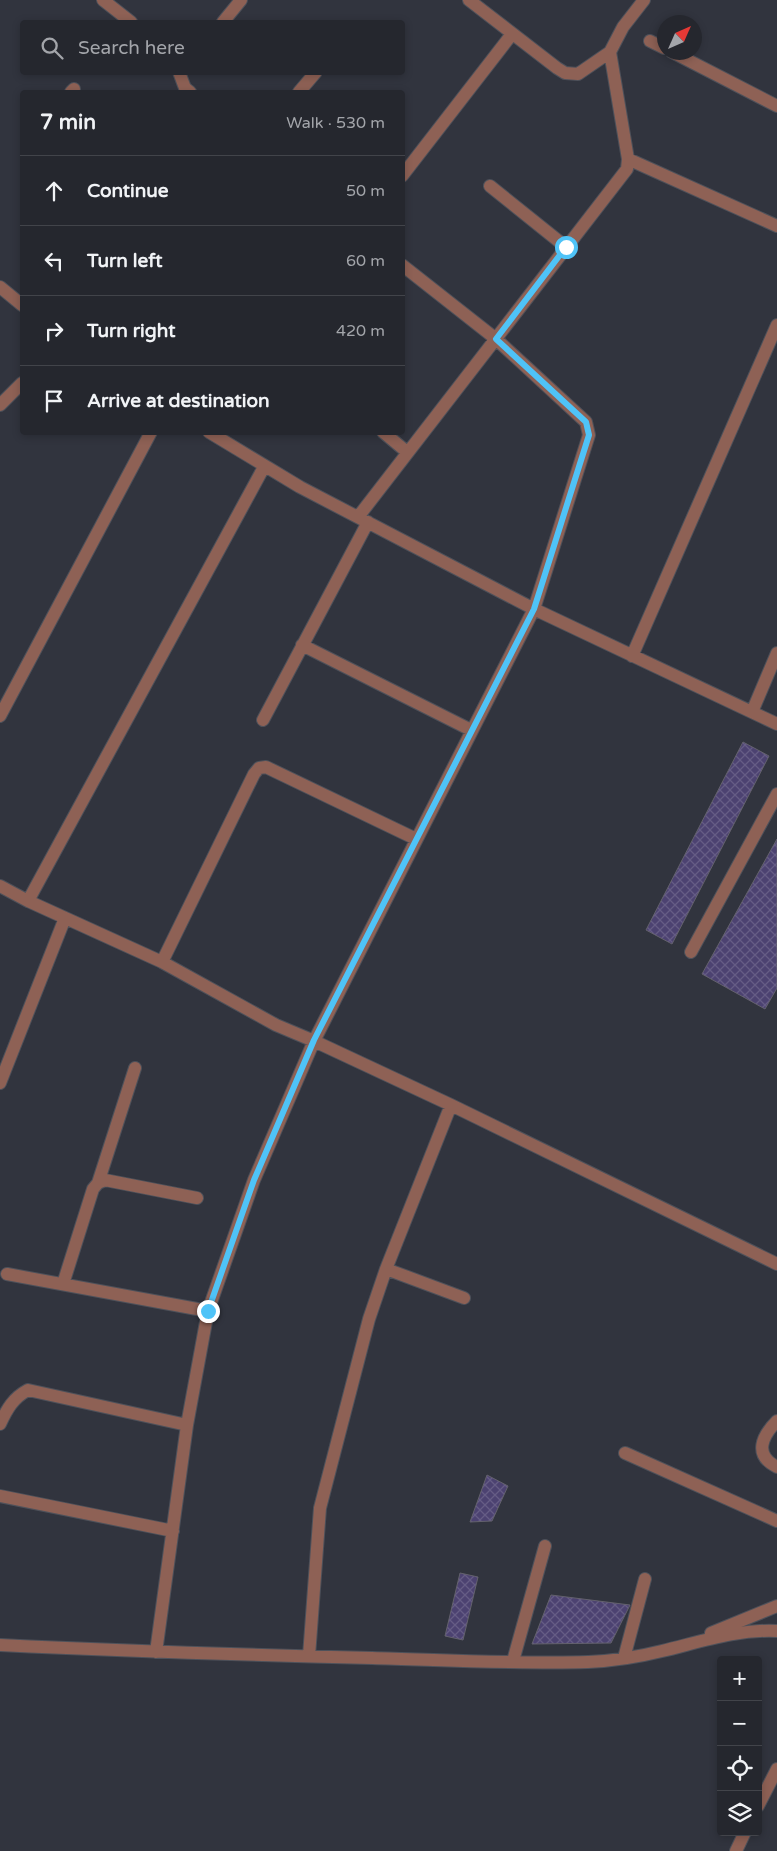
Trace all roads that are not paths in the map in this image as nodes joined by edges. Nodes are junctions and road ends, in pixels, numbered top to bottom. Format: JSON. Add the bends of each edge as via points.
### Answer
{"nodes":[{"id":1,"x":103,"y":0,"type":"edge"},
{"id":2,"x":241,"y":0,"type":"edge"},
{"id":3,"x":469,"y":0,"type":"edge"},
{"id":4,"x":644,"y":0,"type":"edge"},
{"id":5,"x":128,"y":20,"type":"edge"},
{"id":6,"x":225,"y":20,"type":"edge"},
{"id":7,"x":512,"y":34,"type":"junction"},
{"id":8,"x":650,"y":41,"type":"dead end"},
{"id":9,"x":657,"y":44,"type":"edge"},
{"id":10,"x":610,"y":52,"type":"junction"},
{"id":11,"x":688,"y":60,"type":"edge"},
{"id":12,"x":182,"y":75,"type":"edge"},
{"id":13,"x":313,"y":75,"type":"edge"},
{"id":14,"x":188,"y":90,"type":"edge"},
{"id":15,"x":301,"y":90,"type":"edge"},
{"id":16,"x":777,"y":106,"type":"edge"},
{"id":17,"x":628,"y":159,"type":"junction"},
{"id":18,"x":405,"y":172,"type":"edge"},
{"id":19,"x":490,"y":186,"type":"dead end"},
{"id":20,"x":777,"y":226,"type":"edge"},
{"id":21,"x":566,"y":247,"type":"junction"},
{"id":22,"x":405,"y":266,"type":"edge"},
{"id":23,"x":0,"y":287,"type":"edge"},
{"id":24,"x":20,"y":302,"type":"edge"},
{"id":25,"x":777,"y":325,"type":"edge"},
{"id":26,"x":496,"y":339,"type":"junction"},
{"id":27,"x":20,"y":385,"type":"edge"},
{"id":28,"x":0,"y":404,"type":"edge"},
{"id":29,"x":149,"y":435,"type":"edge"},
{"id":30,"x":214,"y":435,"type":"edge"},
{"id":31,"x":386,"y":435,"type":"edge"},
{"id":32,"x":406,"y":452,"type":"junction"},
{"id":33,"x":264,"y":467,"type":"junction"},
{"id":34,"x":363,"y":519,"type":"junction"},
{"id":35,"x":534,"y":609,"type":"junction"},
{"id":36,"x":302,"y":644,"type":"junction"},
{"id":37,"x":777,"y":652,"type":"edge"},
{"id":38,"x":632,"y":656,"type":"junction"},
{"id":39,"x":752,"y":712,"type":"junction"},
{"id":40,"x":0,"y":716,"type":"edge"},
{"id":41,"x":263,"y":720,"type":"dead end"},
{"id":42,"x":777,"y":724,"type":"edge"},
{"id":43,"x":471,"y":730,"type":"junction"},
{"id":44,"x":777,"y":794,"type":"edge"},
{"id":45,"x":416,"y":839,"type":"junction"},
{"id":46,"x":0,"y":886,"type":"edge"},
{"id":47,"x":28,"y":901,"type":"junction"},
{"id":48,"x":65,"y":918,"type":"junction"},
{"id":49,"x":690,"y":952,"type":"dead end"},
{"id":50,"x":162,"y":962,"type":"junction"},
{"id":51,"x":314,"y":1040,"type":"junction"},
{"id":52,"x":135,"y":1068,"type":"dead end"},
{"id":53,"x":0,"y":1083,"type":"edge"},
{"id":54,"x":451,"y":1105,"type":"junction"},
{"id":55,"x":98,"y":1182,"type":"junction"},
{"id":56,"x":197,"y":1198,"type":"dead end"},
{"id":57,"x":777,"y":1264,"type":"edge"},
{"id":58,"x":386,"y":1269,"type":"junction"},
{"id":59,"x":7,"y":1274,"type":"dead end"},
{"id":60,"x":63,"y":1284,"type":"junction"},
{"id":61,"x":464,"y":1298,"type":"dead end"},
{"id":62,"x":208,"y":1311,"type":"junction"},
{"id":63,"x":777,"y":1420,"type":"edge"},
{"id":64,"x":0,"y":1424,"type":"edge"},
{"id":65,"x":187,"y":1425,"type":"junction"},
{"id":66,"x":625,"y":1453,"type":"dead end"},
{"id":67,"x":777,"y":1467,"type":"edge"},
{"id":68,"x":0,"y":1496,"type":"edge"},
{"id":69,"x":777,"y":1521,"type":"edge"},
{"id":70,"x":173,"y":1531,"type":"junction"},
{"id":71,"x":545,"y":1546,"type":"dead end"},
{"id":72,"x":645,"y":1579,"type":"dead end"},
{"id":73,"x":777,"y":1606,"type":"edge"},
{"id":74,"x":777,"y":1631,"type":"edge"},
{"id":75,"x":693,"y":1642,"type":"junction"},
{"id":76,"x":0,"y":1645,"type":"edge"},
{"id":77,"x":156,"y":1652,"type":"junction"},
{"id":78,"x":308,"y":1656,"type":"junction"},
{"id":79,"x":624,"y":1658,"type":"junction"},
{"id":80,"x":513,"y":1662,"type":"junction"},
{"id":81,"x":776,"y":1773,"type":"edge"},
{"id":82,"x":762,"y":1799,"type":"edge"},
{"id":83,"x":743,"y":1836,"type":"edge"},
{"id":84,"x":736,"y":1851,"type":"edge"}],
"edges":[{"from":1,"to":5,"type":"street"},
{"from":2,"to":6,"type":"street"},
{"from":3,"to":7,"type":"street"},
{"from":4,"to":10,"type":"street","via":[[622,27]]},
{"from":7,"to":10,"type":"street","via":[[565,73],[578,74]]},
{"from":7,"to":18,"type":"street"},
{"from":8,"to":9,"type":"street"},
{"from":10,"to":17,"type":"street"},
{"from":11,"to":16,"type":"street"},
{"from":12,"to":14,"type":"street"},
{"from":13,"to":15,"type":"street"},
{"from":17,"to":20,"type":"street"},
{"from":17,"to":21,"type":"street","via":[[627,169]]},
{"from":19,"to":21,"type":"street"},
{"from":21,"to":26,"type":"street"},
{"from":22,"to":26,"type":"street"},
{"from":23,"to":24,"type":"street"},
{"from":25,"to":38,"type":"street"},
{"from":26,"to":32,"type":"street"},
{"from":26,"to":35,"type":"street","via":[[586,422],[589,435]]},
{"from":27,"to":28,"type":"street"},
{"from":29,"to":40,"type":"street"},
{"from":30,"to":33,"type":"street"},
{"from":31,"to":32,"type":"street"},
{"from":32,"to":34,"type":"street"},
{"from":33,"to":34,"type":"street"},
{"from":33,"to":47,"type":"street"},
{"from":34,"to":35,"type":"street"},
{"from":34,"to":36,"type":"street"},
{"from":35,"to":38,"type":"street"},
{"from":35,"to":43,"type":"street"},
{"from":36,"to":41,"type":"street"},
{"from":36,"to":43,"type":"street"},
{"from":37,"to":39,"type":"street"},
{"from":38,"to":39,"type":"street"},
{"from":39,"to":42,"type":"street"},
{"from":43,"to":45,"type":"street"},
{"from":44,"to":49,"type":"street"},
{"from":45,"to":50,"type":"street","via":[[266,767],[259,768]]},
{"from":45,"to":51,"type":"street"},
{"from":46,"to":47,"type":"street"},
{"from":47,"to":48,"type":"street"},
{"from":48,"to":50,"type":"street"},
{"from":48,"to":53,"type":"street"},
{"from":50,"to":51,"type":"street","via":[[276,1025]]},
{"from":51,"to":54,"type":"street"},
{"from":51,"to":62,"type":"street","via":[[254,1180]]},
{"from":52,"to":55,"type":"street"},
{"from":54,"to":57,"type":"street"},
{"from":54,"to":58,"type":"street"},
{"from":55,"to":56,"type":"street","via":[[105,1180]]},
{"from":55,"to":60,"type":"street"},
{"from":58,"to":61,"type":"street"},
{"from":58,"to":78,"type":"street","via":[[369,1319],[320,1508]]},
{"from":59,"to":60,"type":"street"},
{"from":60,"to":62,"type":"street"},
{"from":62,"to":65,"type":"street"},
{"from":63,"to":67,"type":"street","via":[[762,1443],[761,1452],[767,1462]]},
{"from":64,"to":65,"type":"street","via":[[12,1401],[28,1390]]},
{"from":65,"to":70,"type":"street"},
{"from":66,"to":69,"type":"street"},
{"from":68,"to":70,"type":"street"},
{"from":70,"to":77,"type":"street"},
{"from":71,"to":80,"type":"street"},
{"from":72,"to":79,"type":"street"},
{"from":73,"to":75,"type":"street"},
{"from":74,"to":75,"type":"street","via":[[748,1632]]},
{"from":75,"to":79,"type":"street"},
{"from":76,"to":77,"type":"street"},
{"from":77,"to":78,"type":"street"},
{"from":78,"to":80,"type":"street"},
{"from":79,"to":80,"type":"street","via":[[590,1662]]},
{"from":81,"to":82,"type":"street"},
{"from":83,"to":84,"type":"street"}]}
